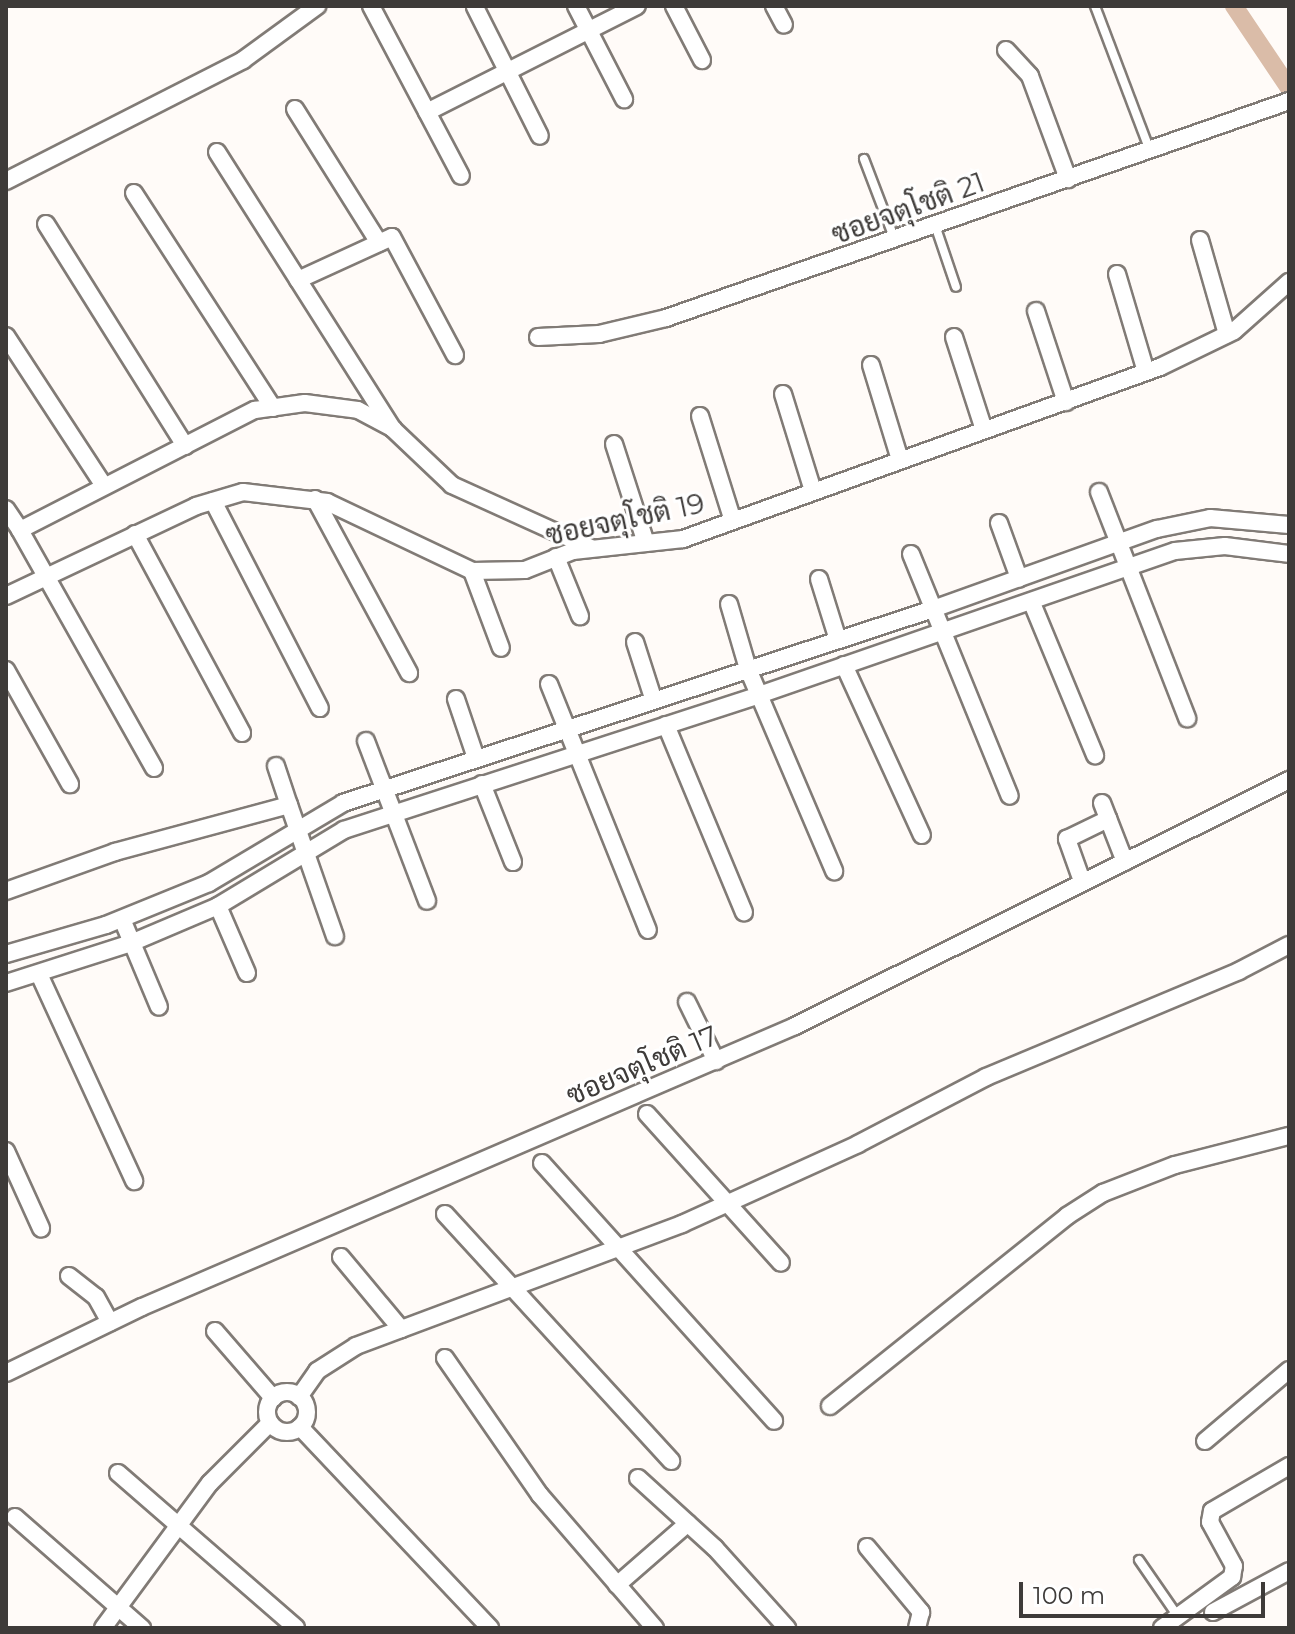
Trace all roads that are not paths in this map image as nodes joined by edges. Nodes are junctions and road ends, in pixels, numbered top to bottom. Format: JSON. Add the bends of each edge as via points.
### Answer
{"nodes":[{"id":1,"x":317,"y":6,"type":"edge"},
{"id":2,"x":371,"y":6,"type":"edge"},
{"id":3,"x":576,"y":6,"type":"edge"},
{"id":4,"x":637,"y":6,"type":"edge"},
{"id":5,"x":674,"y":6,"type":"edge"},
{"id":6,"x":774,"y":6,"type":"edge"},
{"id":7,"x":1095,"y":6,"type":"edge"},
{"id":8,"x":475,"y":7,"type":"edge"},
{"id":9,"x":784,"y":25,"type":"dead end"},
{"id":10,"x":589,"y":30,"type":"junction"},
{"id":11,"x":1006,"y":50,"type":"dead end"},
{"id":12,"x":702,"y":60,"type":"dead end"},
{"id":13,"x":507,"y":71,"type":"junction"},
{"id":14,"x":624,"y":99,"type":"dead end"},
{"id":15,"x":1289,"y":101,"type":"edge"},
{"id":16,"x":295,"y":109,"type":"dead end"},
{"id":17,"x":427,"y":112,"type":"junction"},
{"id":18,"x":540,"y":136,"type":"dead end"},
{"id":19,"x":217,"y":152,"type":"dead end"},
{"id":20,"x":1150,"y":152,"type":"junction"},
{"id":21,"x":864,"y":159,"type":"dead end"},
{"id":22,"x":461,"y":176,"type":"dead end"},
{"id":23,"x":1068,"y":179,"type":"junction"},
{"id":24,"x":6,"y":181,"type":"edge"},
{"id":25,"x":134,"y":193,"type":"dead end"},
{"id":26,"x":46,"y":224,"type":"dead end"},
{"id":27,"x":936,"y":228,"type":"junction"},
{"id":28,"x":1200,"y":240,"type":"dead end"},
{"id":29,"x":895,"y":241,"type":"junction"},
{"id":30,"x":379,"y":243,"type":"junction"},
{"id":31,"x":1117,"y":274,"type":"dead end"},
{"id":32,"x":298,"y":280,"type":"junction"},
{"id":33,"x":1289,"y":282,"type":"edge"},
{"id":34,"x":956,"y":287,"type":"dead end"},
{"id":35,"x":1036,"y":311,"type":"dead end"},
{"id":36,"x":1227,"y":334,"type":"junction"},
{"id":37,"x":6,"y":336,"type":"edge"},
{"id":38,"x":538,"y":337,"type":"dead end"},
{"id":39,"x":954,"y":337,"type":"dead end"},
{"id":40,"x":455,"y":355,"type":"dead end"},
{"id":41,"x":871,"y":365,"type":"dead end"},
{"id":42,"x":1146,"y":372,"type":"junction"},
{"id":43,"x":783,"y":394,"type":"dead end"},
{"id":44,"x":1066,"y":402,"type":"junction"},
{"id":45,"x":273,"y":408,"type":"junction"},
{"id":46,"x":700,"y":416,"type":"dead end"},
{"id":47,"x":393,"y":429,"type":"junction"},
{"id":48,"x":984,"y":430,"type":"junction"},
{"id":49,"x":614,"y":444,"type":"dead end"},
{"id":50,"x":185,"y":446,"type":"junction"},
{"id":51,"x":900,"y":460,"type":"junction"},
{"id":52,"x":104,"y":486,"type":"junction"},
{"id":53,"x":813,"y":491,"type":"junction"},
{"id":54,"x":1099,"y":492,"type":"dead end"},
{"id":55,"x":315,"y":499,"type":"junction"},
{"id":56,"x":213,"y":501,"type":"junction"},
{"id":57,"x":6,"y":509,"type":"edge"},
{"id":58,"x":733,"y":521,"type":"junction"},
{"id":59,"x":999,"y":523,"type":"dead end"},
{"id":60,"x":1289,"y":525,"type":"edge"},
{"id":61,"x":20,"y":530,"type":"junction"},
{"id":62,"x":135,"y":534,"type":"junction"},
{"id":63,"x":646,"y":543,"type":"junction"},
{"id":64,"x":1120,"y":543,"type":"junction"},
{"id":65,"x":592,"y":549,"type":"junction"},
{"id":66,"x":911,"y":554,"type":"dead end"},
{"id":67,"x":1289,"y":554,"type":"edge"},
{"id":68,"x":556,"y":557,"type":"junction"},
{"id":69,"x":1127,"y":569,"type":"junction"},
{"id":70,"x":472,"y":571,"type":"junction"},
{"id":71,"x":47,"y":575,"type":"junction"},
{"id":72,"x":1019,"y":578,"type":"junction"},
{"id":73,"x":819,"y":579,"type":"dead end"},
{"id":74,"x":6,"y":596,"type":"edge"},
{"id":75,"x":1032,"y":603,"type":"junction"},
{"id":76,"x":729,"y":604,"type":"dead end"},
{"id":77,"x":933,"y":609,"type":"junction"},
{"id":78,"x":580,"y":616,"type":"dead end"},
{"id":79,"x":942,"y":631,"type":"junction"},
{"id":80,"x":838,"y":640,"type":"junction"},
{"id":81,"x":635,"y":642,"type":"dead end"},
{"id":82,"x":501,"y":648,"type":"dead end"},
{"id":83,"x":844,"y":665,"type":"junction"},
{"id":84,"x":748,"y":669,"type":"junction"},
{"id":85,"x":6,"y":670,"type":"edge"},
{"id":86,"x":409,"y":673,"type":"dead end"},
{"id":87,"x":549,"y":684,"type":"dead end"},
{"id":88,"x":759,"y":695,"type":"junction"},
{"id":89,"x":653,"y":698,"type":"junction"},
{"id":90,"x":456,"y":699,"type":"dead end"},
{"id":91,"x":320,"y":708,"type":"dead end"},
{"id":92,"x":1187,"y":718,"type":"dead end"},
{"id":93,"x":666,"y":725,"type":"junction"},
{"id":94,"x":564,"y":729,"type":"junction"},
{"id":95,"x":242,"y":733,"type":"dead end"},
{"id":96,"x":366,"y":741,"type":"dead end"},
{"id":97,"x":573,"y":754,"type":"junction"},
{"id":98,"x":1095,"y":755,"type":"dead end"},
{"id":99,"x":476,"y":758,"type":"junction"},
{"id":100,"x":276,"y":766,"type":"dead end"},
{"id":101,"x":154,"y":768,"type":"dead end"},
{"id":102,"x":1289,"y":780,"type":"edge"},
{"id":103,"x":70,"y":784,"type":"dead end"},
{"id":104,"x":482,"y":784,"type":"junction"},
{"id":105,"x":383,"y":791,"type":"junction"},
{"id":106,"x":1010,"y":796,"type":"dead end"},
{"id":107,"x":289,"y":805,"type":"junction"},
{"id":108,"x":392,"y":816,"type":"junction"},
{"id":109,"x":295,"y":829,"type":"junction"},
{"id":110,"x":922,"y":835,"type":"dead end"},
{"id":111,"x":305,"y":855,"type":"junction"},
{"id":112,"x":513,"y":862,"type":"dead end"},
{"id":113,"x":1125,"y":862,"type":"junction"},
{"id":114,"x":834,"y":871,"type":"dead end"},
{"id":115,"x":1082,"y":881,"type":"junction"},
{"id":116,"x":6,"y":891,"type":"edge"},
{"id":117,"x":427,"y":901,"type":"dead end"},
{"id":118,"x":218,"y":906,"type":"junction"},
{"id":119,"x":744,"y":912,"type":"dead end"},
{"id":120,"x":122,"y":919,"type":"junction"},
{"id":121,"x":648,"y":930,"type":"dead end"},
{"id":122,"x":335,"y":936,"type":"dead end"},
{"id":123,"x":131,"y":943,"type":"junction"},
{"id":124,"x":1289,"y":945,"type":"edge"},
{"id":125,"x":6,"y":954,"type":"edge"},
{"id":126,"x":247,"y":973,"type":"dead end"},
{"id":127,"x":39,"y":974,"type":"junction"},
{"id":128,"x":6,"y":983,"type":"edge"},
{"id":129,"x":687,"y":1002,"type":"dead end"},
{"id":130,"x":159,"y":1007,"type":"dead end"},
{"id":131,"x":716,"y":1061,"type":"junction"},
{"id":132,"x":647,"y":1114,"type":"dead end"},
{"id":133,"x":1289,"y":1136,"type":"edge"},
{"id":134,"x":6,"y":1151,"type":"edge"},
{"id":135,"x":542,"y":1163,"type":"dead end"},
{"id":136,"x":134,"y":1181,"type":"dead end"},
{"id":137,"x":725,"y":1204,"type":"junction"},
{"id":138,"x":445,"y":1214,"type":"dead end"},
{"id":139,"x":41,"y":1228,"type":"dead end"},
{"id":140,"x":619,"y":1251,"type":"junction"},
{"id":141,"x":341,"y":1257,"type":"dead end"},
{"id":142,"x":781,"y":1263,"type":"dead end"},
{"id":143,"x":69,"y":1276,"type":"dead end"},
{"id":144,"x":514,"y":1290,"type":"junction"},
{"id":145,"x":110,"y":1322,"type":"junction"},
{"id":146,"x":401,"y":1329,"type":"junction"},
{"id":147,"x":215,"y":1331,"type":"dead end"},
{"id":148,"x":445,"y":1358,"type":"dead end"},
{"id":149,"x":1289,"y":1370,"type":"edge"},
{"id":150,"x":6,"y":1373,"type":"edge"},
{"id":151,"x":299,"y":1397,"type":"junction"},
{"id":152,"x":273,"y":1398,"type":"junction"},
{"id":153,"x":830,"y":1406,"type":"dead end"},
{"id":154,"x":774,"y":1421,"type":"dead end"},
{"id":155,"x":270,"y":1423,"type":"junction"},
{"id":156,"x":300,"y":1427,"type":"junction"},
{"id":157,"x":1205,"y":1441,"type":"dead end"},
{"id":158,"x":671,"y":1461,"type":"dead end"},
{"id":159,"x":1289,"y":1466,"type":"edge"},
{"id":160,"x":118,"y":1473,"type":"dead end"},
{"id":161,"x":638,"y":1478,"type":"dead end"},
{"id":162,"x":15,"y":1517,"type":"dead end"},
{"id":163,"x":688,"y":1523,"type":"junction"},
{"id":164,"x":179,"y":1524,"type":"junction"},
{"id":165,"x":867,"y":1547,"type":"dead end"},
{"id":166,"x":1139,"y":1560,"type":"dead end"},
{"id":167,"x":1289,"y":1571,"type":"edge"},
{"id":168,"x":617,"y":1585,"type":"junction"},
{"id":169,"x":118,"y":1607,"type":"junction"},
{"id":170,"x":1213,"y":1612,"type":"dead end"},
{"id":171,"x":1180,"y":1618,"type":"junction"},
{"id":172,"x":103,"y":1628,"type":"edge"},
{"id":173,"x":142,"y":1628,"type":"edge"},
{"id":174,"x":296,"y":1628,"type":"edge"},
{"id":175,"x":490,"y":1628,"type":"edge"},
{"id":176,"x":655,"y":1628,"type":"edge"},
{"id":177,"x":787,"y":1628,"type":"edge"},
{"id":178,"x":917,"y":1628,"type":"edge"},
{"id":179,"x":1162,"y":1628,"type":"edge"}],
"edges":[{"from":1,"to":24,"type":"street","via":[[243,60]]},
{"from":2,"to":17,"type":"street"},
{"from":3,"to":10,"type":"street"},
{"from":4,"to":10,"type":"street"},
{"from":5,"to":12,"type":"street"},
{"from":6,"to":9,"type":"street"},
{"from":7,"to":20,"type":"lane"},
{"from":8,"to":13,"type":"street"},
{"from":10,"to":13,"type":"street"},
{"from":10,"to":14,"type":"street"},
{"from":11,"to":23,"type":"street","via":[[1030,76]]},
{"from":13,"to":17,"type":"street"},
{"from":13,"to":18,"type":"street"},
{"from":15,"to":20,"type":"street","name":"ซอยจตุโชติ 21"},
{"from":16,"to":30,"type":"street"},
{"from":17,"to":22,"type":"street"},
{"from":19,"to":32,"type":"street"},
{"from":20,"to":23,"type":"street","name":"ซอยจตุโชติ 21"},
{"from":21,"to":29,"type":"lane"},
{"from":23,"to":27,"type":"street","name":"ซอยจตุโชติ 21"},
{"from":25,"to":45,"type":"street"},
{"from":26,"to":50,"type":"street"},
{"from":27,"to":29,"type":"street","name":"ซอยจตุโชติ 21"},
{"from":27,"to":34,"type":"lane"},
{"from":28,"to":36,"type":"street"},
{"from":29,"to":38,"type":"street","name":"ซอยจตุโชติ 21","via":[[666,318],[599,334]]},
{"from":30,"to":32,"type":"street"},
{"from":30,"to":40,"type":"street","via":[[392,237]]},
{"from":31,"to":42,"type":"street"},
{"from":32,"to":47,"type":"street"},
{"from":33,"to":36,"type":"street","name":"ซอยจตุโชติ 19"},
{"from":35,"to":44,"type":"street"},
{"from":36,"to":42,"type":"street","name":"ซอยจตุโชติ 19"},
{"from":37,"to":52,"type":"street"},
{"from":39,"to":48,"type":"street"},
{"from":41,"to":51,"type":"street"},
{"from":42,"to":44,"type":"street","name":"ซอยจตุโชติ 19"},
{"from":43,"to":53,"type":"street"},
{"from":44,"to":48,"type":"street","name":"ซอยจตุโชติ 19"},
{"from":45,"to":47,"type":"street","via":[[305,403],[358,410]]},
{"from":45,"to":50,"type":"street","via":[[255,410]]},
{"from":46,"to":58,"type":"street"},
{"from":47,"to":65,"type":"street","via":[[452,485]]},
{"from":48,"to":51,"type":"street","name":"ซอยจตุโชติ 19"},
{"from":49,"to":63,"type":"street"},
{"from":50,"to":52,"type":"street"},
{"from":51,"to":53,"type":"street","name":"ซอยจตุโชติ 19"},
{"from":52,"to":61,"type":"street"},
{"from":53,"to":58,"type":"street","name":"ซอยจตุโชติ 19"},
{"from":54,"to":64,"type":"street"},
{"from":55,"to":56,"type":"street","name":"ซอยจตุโชติ 19","via":[[243,492]]},
{"from":55,"to":70,"type":"street","name":"ซอยจตุโชติ 19","via":[[362,515],[411,545]]},
{"from":55,"to":86,"type":"street"},
{"from":56,"to":62,"type":"street","name":"ซอยจตุโชติ 19"},
{"from":56,"to":91,"type":"street"},
{"from":57,"to":61,"type":"street"},
{"from":58,"to":63,"type":"street","name":"ซอยจตุโชติ 19","via":[[683,539]]},
{"from":59,"to":72,"type":"street"},
{"from":60,"to":64,"type":"street","via":[[1210,518]]},
{"from":61,"to":71,"type":"street"},
{"from":62,"to":71,"type":"street","name":"ซอยจตุโชติ 19"},
{"from":62,"to":95,"type":"street"},
{"from":63,"to":65,"type":"street","name":"ซอยจตุโชติ 19"},
{"from":64,"to":69,"type":"street"},
{"from":64,"to":72,"type":"street"},
{"from":65,"to":68,"type":"street","name":"ซอยจตุโชติ 19"},
{"from":66,"to":77,"type":"street"},
{"from":67,"to":69,"type":"street","via":[[1225,546],[1175,551]]},
{"from":68,"to":70,"type":"street","name":"ซอยจตุโชติ 19","via":[[525,570]]},
{"from":68,"to":78,"type":"street"},
{"from":69,"to":75,"type":"street"},
{"from":69,"to":92,"type":"street"},
{"from":70,"to":82,"type":"street"},
{"from":71,"to":74,"type":"street","name":"ซอยจตุโชติ 19"},
{"from":71,"to":101,"type":"street"},
{"from":72,"to":77,"type":"street"},
{"from":73,"to":80,"type":"street"},
{"from":75,"to":79,"type":"street"},
{"from":75,"to":98,"type":"street"},
{"from":76,"to":84,"type":"street"},
{"from":77,"to":79,"type":"street"},
{"from":77,"to":80,"type":"street"},
{"from":79,"to":83,"type":"street"},
{"from":79,"to":106,"type":"street"},
{"from":80,"to":84,"type":"street"},
{"from":81,"to":89,"type":"street"},
{"from":83,"to":88,"type":"street"},
{"from":83,"to":110,"type":"street"},
{"from":84,"to":88,"type":"street"},
{"from":84,"to":89,"type":"street"},
{"from":85,"to":103,"type":"street"},
{"from":87,"to":94,"type":"street"},
{"from":88,"to":93,"type":"street"},
{"from":88,"to":114,"type":"street"},
{"from":89,"to":94,"type":"street"},
{"from":90,"to":99,"type":"street"},
{"from":93,"to":97,"type":"street"},
{"from":93,"to":119,"type":"street"},
{"from":94,"to":97,"type":"street"},
{"from":94,"to":99,"type":"street"},
{"from":96,"to":105,"type":"street"},
{"from":97,"to":104,"type":"street"},
{"from":97,"to":121,"type":"street"},
{"from":99,"to":105,"type":"street"},
{"from":100,"to":107,"type":"street"},
{"from":102,"to":113,"type":"street","name":"ซอยจตุโชติ 17"},
{"from":104,"to":108,"type":"street"},
{"from":104,"to":112,"type":"street"},
{"from":105,"to":108,"type":"street"},
{"from":105,"to":109,"type":"street","via":[[330,809]]},
{"from":107,"to":109,"type":"street"},
{"from":107,"to":116,"type":"street","via":[[115,852]]},
{"from":108,"to":111,"type":"street","via":[[344,830]]},
{"from":108,"to":117,"type":"street"},
{"from":109,"to":111,"type":"street"},
{"from":109,"to":120,"type":"street","via":[[209,883]]},
{"from":111,"to":118,"type":"street"},
{"from":111,"to":122,"type":"street"},
{"from":113,"to":115,"type":"street","name":"ซอยจตุโชติ 17"},
{"from":113,"to":115,"type":"street","via":[[1105,811],[1067,839]]},
{"from":115,"to":131,"type":"street","name":"ซอยจตุโชติ 17"},
{"from":118,"to":123,"type":"street"},
{"from":118,"to":126,"type":"street"},
{"from":120,"to":123,"type":"street"},
{"from":120,"to":125,"type":"street"},
{"from":123,"to":127,"type":"street"},
{"from":123,"to":130,"type":"street"},
{"from":124,"to":137,"type":"street","via":[[986,1077],[858,1144]]},
{"from":127,"to":128,"type":"street"},
{"from":127,"to":136,"type":"street"},
{"from":129,"to":131,"type":"street"},
{"from":131,"to":145,"type":"street","name":"ซอยจตุโชติ 17"},
{"from":132,"to":137,"type":"street"},
{"from":133,"to":153,"type":"street","via":[[1175,1165],[1103,1193],[1067,1216]]},
{"from":134,"to":139,"type":"street"},
{"from":135,"to":140,"type":"street"},
{"from":137,"to":140,"type":"street"},
{"from":137,"to":142,"type":"street"},
{"from":138,"to":144,"type":"street"},
{"from":140,"to":144,"type":"street"},
{"from":140,"to":154,"type":"street"},
{"from":141,"to":146,"type":"street"},
{"from":143,"to":145,"type":"street","via":[[96,1297]]},
{"from":144,"to":146,"type":"street"},
{"from":144,"to":158,"type":"street"},
{"from":145,"to":150,"type":"street","name":"ซอยจตุโชติ 17"},
{"from":146,"to":151,"type":"street","via":[[334,1358]]},
{"from":147,"to":152,"type":"street"},
{"from":148,"to":168,"type":"street","via":[[540,1495]]},
{"from":149,"to":157,"type":"street"},
{"from":151,"to":152,"type":"street","via":[[285,1393]]},
{"from":151,"to":156,"type":"street","via":[[306,1415]]},
{"from":152,"to":155,"type":"street","via":[[267,1410]]},
{"from":155,"to":156,"type":"street","via":[[287,1432]]},
{"from":155,"to":164,"type":"street","via":[[210,1483]]},
{"from":156,"to":175,"type":"street"},
{"from":159,"to":171,"type":"street","via":[[1212,1511],[1210,1522],[1234,1566],[1232,1577]]},
{"from":160,"to":164,"type":"street"},
{"from":161,"to":163,"type":"street"},
{"from":162,"to":169,"type":"street"},
{"from":163,"to":168,"type":"street"},
{"from":163,"to":177,"type":"street"},
{"from":164,"to":169,"type":"street"},
{"from":164,"to":174,"type":"street"},
{"from":165,"to":178,"type":"street","via":[[921,1612]]},
{"from":166,"to":171,"type":"lane"},
{"from":167,"to":170,"type":"street"},
{"from":168,"to":176,"type":"street"},
{"from":169,"to":172,"type":"street"},
{"from":169,"to":173,"type":"street"},
{"from":171,"to":179,"type":"street"}]}
